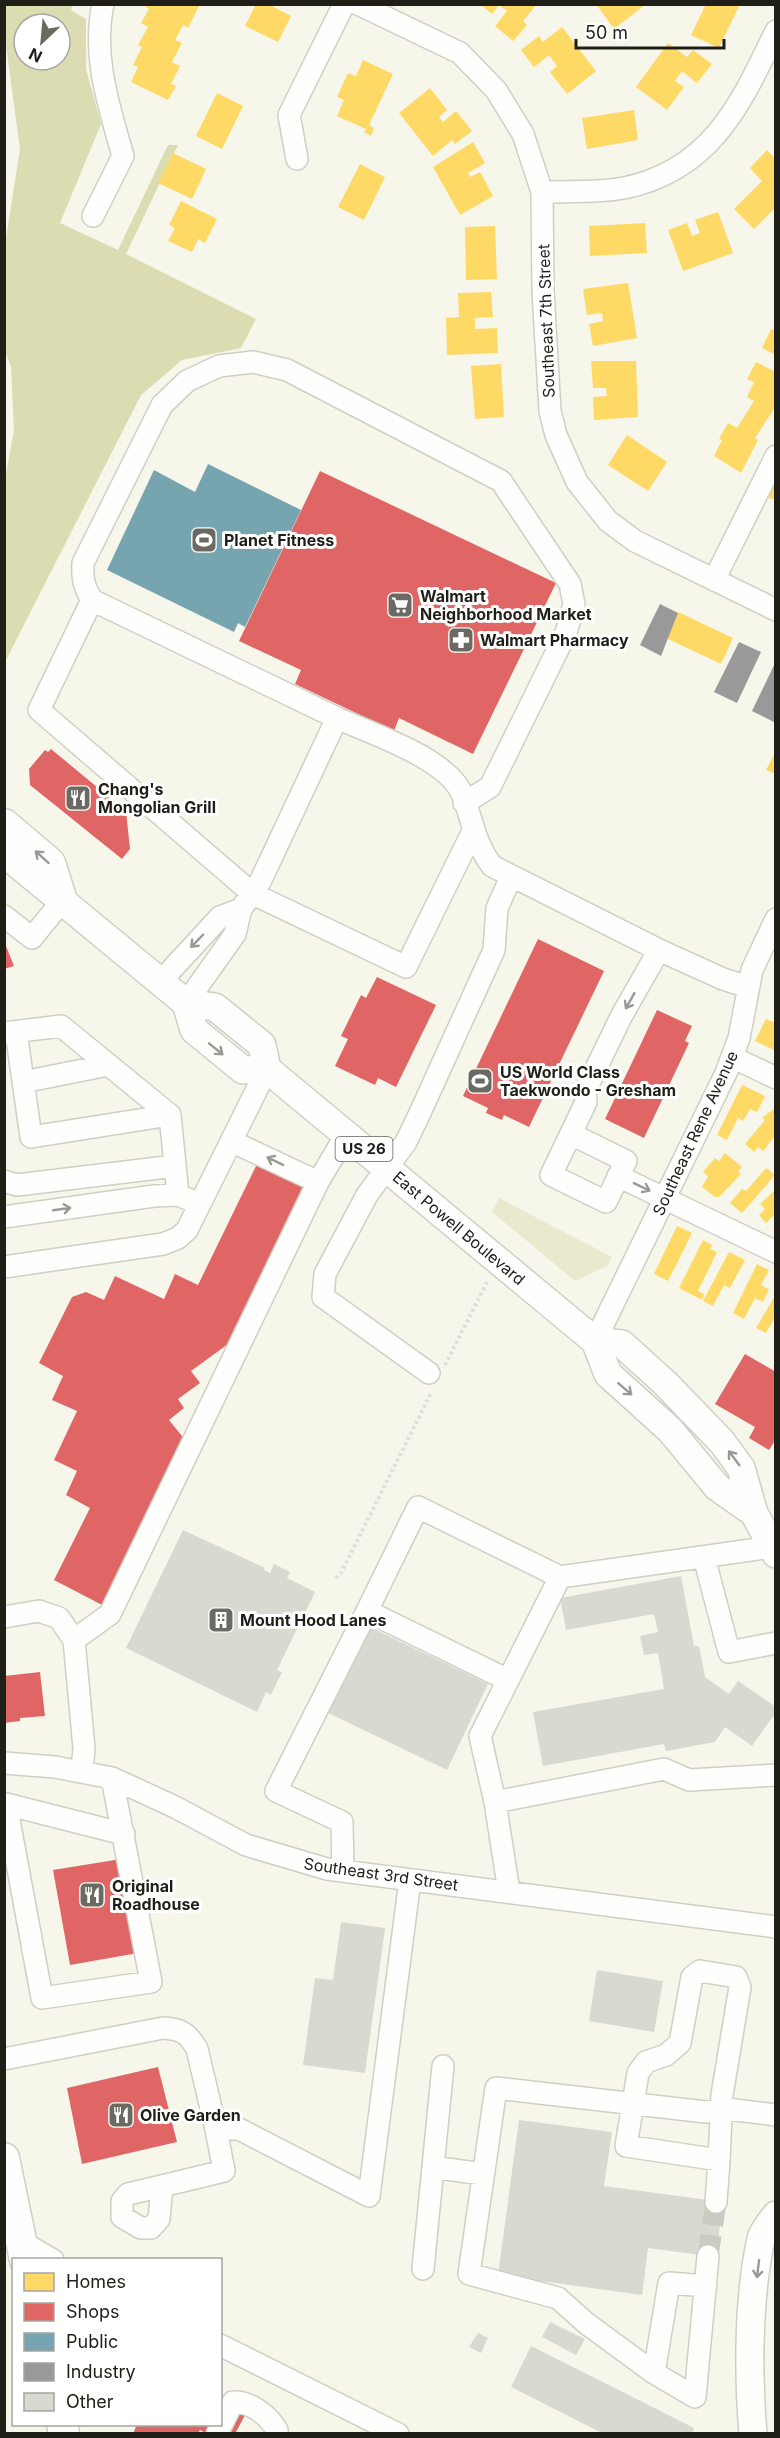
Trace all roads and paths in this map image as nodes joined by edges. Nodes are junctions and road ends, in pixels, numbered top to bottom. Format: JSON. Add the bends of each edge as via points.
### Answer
{"nodes":[{"id":1,"x":103,"y":4,"type":"edge"},
{"id":2,"x":344,"y":4,"type":"edge"},
{"id":3,"x":358,"y":4,"type":"edge"},
{"id":4,"x":776,"y":31,"type":"edge"},
{"id":5,"x":297,"y":159,"type":"dead end"},
{"id":6,"x":542,"y":192,"type":"junction"},
{"id":7,"x":93,"y":216,"type":"dead end"},
{"id":8,"x":776,"y":456,"type":"edge"},
{"id":9,"x":714,"y":580,"type":"junction"},
{"id":10,"x":92,"y":600,"type":"junction"},
{"id":11,"x":776,"y":610,"type":"edge"},
{"id":12,"x":337,"y":718,"type":"junction"},
{"id":13,"x":464,"y":803,"type":"junction"},
{"id":14,"x":473,"y":831,"type":"junction"},
{"id":15,"x":8,"y":841,"type":"edge"},
{"id":16,"x":511,"y":877,"type":"junction"},
{"id":17,"x":63,"y":901,"type":"junction"},
{"id":18,"x":247,"y":902,"type":"junction"},
{"id":19,"x":4,"y":916,"type":"edge"},
{"id":20,"x":776,"y":919,"type":"edge"},
{"id":21,"x":658,"y":950,"type":"junction"},
{"id":22,"x":769,"y":950,"type":"edge"},
{"id":23,"x":160,"y":982,"type":"junction"},
{"id":24,"x":748,"y":987,"type":"junction"},
{"id":25,"x":186,"y":1003,"type":"junction"},
{"id":26,"x":10,"y":1032,"type":"edge"},
{"id":27,"x":732,"y":1057,"type":"junction"},
{"id":28,"x":108,"y":1065,"type":"junction"},
{"id":29,"x":267,"y":1069,"type":"junction"},
{"id":30,"x":776,"y":1078,"type":"edge"},
{"id":31,"x":23,"y":1082,"type":"junction"},
{"id":32,"x":170,"y":1115,"type":"junction"},
{"id":33,"x":571,"y":1134,"type":"junction"},
{"id":34,"x":346,"y":1135,"type":"junction"},
{"id":35,"x":231,"y":1141,"type":"junction"},
{"id":36,"x":175,"y":1166,"type":"junction"},
{"id":37,"x":386,"y":1168,"type":"junction"},
{"id":38,"x":618,"y":1176,"type":"junction"},
{"id":39,"x":4,"y":1181,"type":"edge"},
{"id":40,"x":318,"y":1182,"type":"junction"},
{"id":41,"x":178,"y":1195,"type":"junction"},
{"id":42,"x":665,"y":1198,"type":"junction"},
{"id":43,"x":199,"y":1205,"type":"junction"},
{"id":44,"x":4,"y":1217,"type":"edge"},
{"id":45,"x":776,"y":1251,"type":"edge"},
{"id":46,"x":499,"y":1262,"type":"junction"},
{"id":47,"x":4,"y":1267,"type":"edge"},
{"id":48,"x":595,"y":1341,"type":"junction"},
{"id":49,"x":435,"y":1378,"type":"junction"},
{"id":50,"x":774,"y":1550,"type":"edge"},
{"id":51,"x":704,"y":1557,"type":"junction"},
{"id":52,"x":560,"y":1577,"type":"junction"},
{"id":53,"x":336,"y":1578,"type":"dead end"},
{"id":54,"x":367,"y":1611,"type":"junction"},
{"id":55,"x":4,"y":1617,"type":"edge"},
{"id":56,"x":74,"y":1640,"type":"junction"},
{"id":57,"x":776,"y":1643,"type":"edge"},
{"id":58,"x":508,"y":1680,"type":"junction"},
{"id":59,"x":4,"y":1763,"type":"edge"},
{"id":60,"x":81,"y":1771,"type":"junction"},
{"id":61,"x":776,"y":1776,"type":"edge"},
{"id":62,"x":112,"y":1778,"type":"junction"},
{"id":63,"x":495,"y":1802,"type":"junction"},
{"id":64,"x":124,"y":1834,"type":"junction"},
{"id":65,"x":343,"y":1871,"type":"junction"},
{"id":66,"x":410,"y":1880,"type":"junction"},
{"id":67,"x":509,"y":1892,"type":"junction"},
{"id":68,"x":776,"y":1927,"type":"edge"},
{"id":69,"x":4,"y":2060,"type":"edge"},
{"id":70,"x":444,"y":2066,"type":"dead end"},
{"id":71,"x":633,"y":2103,"type":"junction"},
{"id":72,"x":722,"y":2109,"type":"junction"},
{"id":73,"x":776,"y":2115,"type":"edge"},
{"id":74,"x":216,"y":2129,"type":"junction"},
{"id":75,"x":4,"y":2158,"type":"edge"},
{"id":76,"x":719,"y":2160,"type":"junction"},
{"id":77,"x":433,"y":2167,"type":"junction"},
{"id":78,"x":482,"y":2174,"type":"junction"},
{"id":79,"x":162,"y":2186,"type":"dead end"},
{"id":80,"x":716,"y":2202,"type":"tunnel mouth"},
{"id":81,"x":776,"y":2215,"type":"edge"},
{"id":82,"x":14,"y":2242,"type":"edge"},
{"id":83,"x":708,"y":2256,"type":"tunnel mouth"},
{"id":84,"x":51,"y":2258,"type":"edge"},
{"id":85,"x":423,"y":2269,"type":"dead end"},
{"id":86,"x":706,"y":2286,"type":"junction"},
{"id":87,"x":222,"y":2346,"type":"edge"},
{"id":88,"x":654,"y":2373,"type":"junction"},
{"id":89,"x":222,"y":2423,"type":"edge"},
{"id":90,"x":281,"y":2432,"type":"edge"},
{"id":91,"x":398,"y":2433,"type":"edge"},
{"id":92,"x":753,"y":2433,"type":"edge"}],
"edges":[{"from":1,"to":7,"type":"street","via":[[100,61],[123,156]]},
{"from":2,"to":5,"type":"street","via":[[289,115]]},
{"from":3,"to":6,"type":"street","name":"Southeast 7th Street","via":[[460,53],[479,70],[511,111],[523,134]]},
{"from":4,"to":6,"type":"street","via":[[741,103],[710,142],[690,158],[646,182],[622,188]]},
{"from":6,"to":9,"type":"street","name":"Southeast 7th Street","via":[[547,383],[556,435],[565,459],[577,482],[608,521],[635,541]]},
{"from":8,"to":9,"type":"street"},
{"from":9,"to":11,"type":"street","name":"Southeast 7th Street"},
{"from":10,"to":12,"type":"street"},
{"from":10,"to":13,"type":"street","via":[[83,583],[83,563],[162,405],[187,381],[219,366],[253,362],[287,370],[501,481],[570,584],[574,604],[566,633],[490,787]]},
{"from":10,"to":18,"type":"street","via":[[39,710]]},
{"from":12,"to":13,"type":"street","via":[[435,763],[450,775]]},
{"from":12,"to":18,"type":"street"},
{"from":13,"to":14,"type":"street"},
{"from":14,"to":16,"type":"street","via":[[479,849],[492,866]]},
{"from":14,"to":18,"type":"street","via":[[406,967]]},
{"from":15,"to":17,"type":"highway","via":[[50,863]]},
{"from":16,"to":21,"type":"street"},
{"from":16,"to":37,"type":"street","via":[[497,908],[494,950],[406,1142]]},
{"from":17,"to":19,"type":"street","via":[[32,938]]},
{"from":17,"to":23,"type":"main road"},
{"from":18,"to":23,"type":"street","one_way":true,"via":[[220,917]]},
{"from":18,"to":25,"type":"street","via":[[235,934]]},
{"from":20,"to":22,"type":"street","name":"Southeast Rene Avenue"},
{"from":21,"to":24,"type":"street"},
{"from":21,"to":33,"type":"street","one_way":true,"via":[[585,1091],[586,1102]]},
{"from":22,"to":24,"type":"street","name":"Southeast Rene Avenue"},
{"from":23,"to":25,"type":"main road"},
{"from":24,"to":27,"type":"street","name":"Southeast Rene Avenue"},
{"from":25,"to":29,"type":"main road","via":[[194,1030],[243,1070]]},
{"from":26,"to":28,"type":"street","via":[[61,1026]]},
{"from":26,"to":31,"type":"street"},
{"from":27,"to":30,"type":"street"},
{"from":27,"to":42,"type":"street","name":"Southeast Rene Avenue"},
{"from":28,"to":31,"type":"street"},
{"from":28,"to":32,"type":"street"},
{"from":29,"to":34,"type":"main road","name":"East Powell Boulevard","number":"US 26"},
{"from":29,"to":35,"type":"street"},
{"from":31,"to":32,"type":"street","via":[[31,1137]]},
{"from":32,"to":36,"type":"street"},
{"from":33,"to":38,"type":"street","via":[[626,1161]]},
{"from":33,"to":38,"type":"street","via":[[551,1175],[606,1202]]},
{"from":34,"to":37,"type":"main road","name":"East Powell Boulevard","number":"US 26"},
{"from":34,"to":40,"type":"street"},
{"from":40,"to":35,"type":"street","one_way":true},
{"from":35,"to":43,"type":"street"},
{"from":36,"to":39,"type":"street","via":[[17,1185]]},
{"from":36,"to":41,"type":"street"},
{"from":37,"to":46,"type":"main road","name":"East Powell Boulevard","number":"US 26"},
{"from":37,"to":49,"type":"street","via":[[367,1195],[325,1274],[323,1297]]},
{"from":38,"to":42,"type":"street","one_way":true},
{"from":40,"to":56,"type":"street","via":[[110,1614]]},
{"from":41,"to":43,"type":"street"},
{"from":44,"to":41,"type":"street","one_way":true},
{"from":42,"to":45,"type":"street"},
{"from":42,"to":48,"type":"street","name":"Southeast Rene Avenue"},
{"from":43,"to":47,"type":"street","via":[[187,1230],[163,1244]]},
{"from":46,"to":48,"type":"main road","name":"East Powell Boulevard","number":"US 26"},
{"from":46,"to":49,"type":"path"},
{"from":48,"to":50,"type":"main road","name":"East Powell Boulevard","number":"US 26","via":[[608,1374],[670,1430],[717,1487],[754,1513]]},
{"from":49,"to":53,"type":"path"},
{"from":50,"to":51,"type":"street"},
{"from":51,"to":52,"type":"street"},
{"from":51,"to":57,"type":"street","via":[[729,1652]]},
{"from":52,"to":54,"type":"street","via":[[418,1507]]},
{"from":52,"to":58,"type":"street"},
{"from":54,"to":58,"type":"street"},
{"from":54,"to":65,"type":"street","via":[[276,1791],[342,1822]]},
{"from":55,"to":56,"type":"street","via":[[39,1611],[59,1618]]},
{"from":56,"to":60,"type":"street","via":[[84,1748]]},
{"from":58,"to":63,"type":"street","via":[[480,1736]]},
{"from":59,"to":60,"type":"street","name":"Southeast 3rd Street"},
{"from":60,"to":62,"type":"street","name":"Southeast 3rd Street"},
{"from":61,"to":63,"type":"street","via":[[689,1780],[664,1769]]},
{"from":62,"to":64,"type":"street"},
{"from":62,"to":65,"type":"street","name":"Southeast 3rd Street","via":[[246,1845],[294,1862]]},
{"from":63,"to":67,"type":"street"},
{"from":64,"to":64,"type":"street","via":[[152,1982],[42,1998],[6,1804]]},
{"from":65,"to":66,"type":"street","name":"Southeast 3rd Street"},
{"from":66,"to":67,"type":"street","name":"Southeast 3rd Street"},
{"from":66,"to":74,"type":"street","via":[[369,2196],[239,2129]]},
{"from":67,"to":68,"type":"street","name":"Southeast 3rd Street"},
{"from":69,"to":74,"type":"street","via":[[163,2028],[179,2029],[197,2049]]},
{"from":70,"to":77,"type":"street"},
{"from":71,"to":72,"type":"street","via":[[706,2112]]},
{"from":71,"to":72,"type":"street","via":[[638,2073],[646,2062],[666,2055],[680,2043],[692,1977],[700,1971],[736,1977],[740,1987]]},
{"from":71,"to":76,"type":"street","via":[[626,2146]]},
{"from":71,"to":78,"type":"street","via":[[496,2088]]},
{"from":72,"to":73,"type":"street"},
{"from":72,"to":76,"type":"street"},
{"from":74,"to":79,"type":"street","via":[[224,2171]]},
{"from":75,"to":82,"type":"highway"},
{"from":76,"to":80,"type":"street"},
{"from":77,"to":78,"type":"street"},
{"from":77,"to":85,"type":"street"},
{"from":78,"to":88,"type":"street","via":[[469,2274],[558,2298]]},
{"from":81,"to":92,"type":"main road","one_way":true,"via":[[762,2236],[755,2289],[750,2360]]},
{"from":82,"to":84,"type":"street"},
{"from":83,"to":86,"type":"street"},
{"from":86,"to":88,"type":"street","via":[[669,2283]]},
{"from":86,"to":88,"type":"street","via":[[695,2397]]},
{"from":87,"to":91,"type":"street"},
{"from":89,"to":90,"type":"street","via":[[233,2402],[240,2402],[270,2418]]}]}
